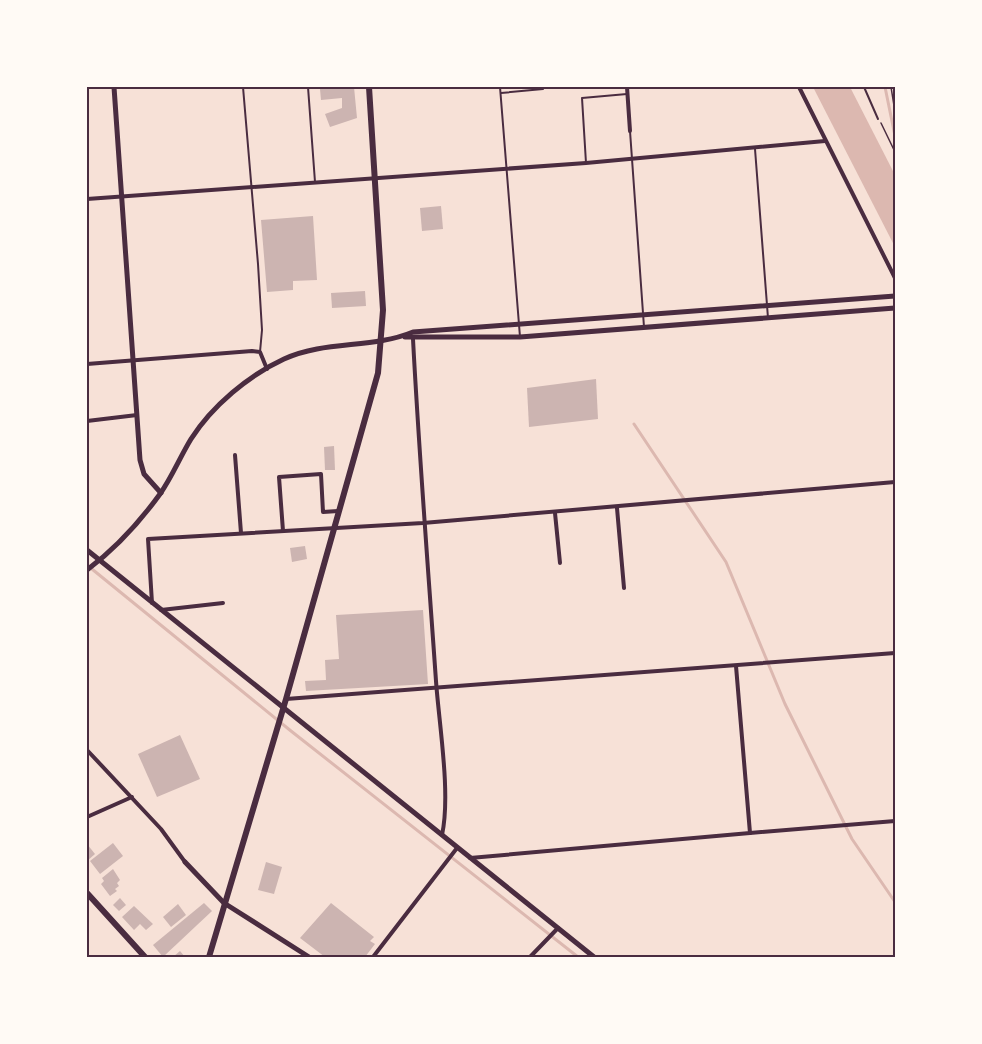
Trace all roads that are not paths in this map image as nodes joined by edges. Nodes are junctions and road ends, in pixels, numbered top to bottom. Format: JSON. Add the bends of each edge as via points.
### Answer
{"nodes":[{"id":1,"x":114,"y":87,"type":"edge"},
{"id":2,"x":243,"y":87,"type":"edge"},
{"id":3,"x":308,"y":87,"type":"edge"},
{"id":4,"x":369,"y":87,"type":"edge"},
{"id":5,"x":500,"y":87,"type":"edge"},
{"id":6,"x":627,"y":87,"type":"edge"},
{"id":7,"x":799,"y":87,"type":"edge"},
{"id":8,"x":864,"y":87,"type":"edge"},
{"id":9,"x":543,"y":89,"type":"dead end"},
{"id":10,"x":501,"y":93,"type":"junction"},
{"id":11,"x":627,"y":94,"type":"junction"},
{"id":12,"x":878,"y":119,"type":"road end"},
{"id":13,"x":630,"y":131,"type":"joint"},
{"id":14,"x":825,"y":141,"type":"junction"},
{"id":15,"x":755,"y":149,"type":"junction"},
{"id":16,"x":631,"y":159,"type":"junction"},
{"id":17,"x":586,"y":163,"type":"junction"},
{"id":18,"x":506,"y":168,"type":"junction"},
{"id":19,"x":376,"y":177,"type":"junction"},
{"id":20,"x":315,"y":182,"type":"junction"},
{"id":21,"x":251,"y":187,"type":"junction"},
{"id":22,"x":122,"y":196,"type":"junction"},
{"id":23,"x":87,"y":199,"type":"edge"},
{"id":24,"x":895,"y":278,"type":"edge"},
{"id":25,"x":895,"y":296,"type":"edge"},
{"id":26,"x":768,"y":306,"type":"junction"},
{"id":27,"x":895,"y":308,"type":"edge"},
{"id":28,"x":643,"y":315,"type":"junction"},
{"id":29,"x":768,"y":318,"type":"junction"},
{"id":30,"x":518,"y":325,"type":"junction"},
{"id":31,"x":644,"y":327,"type":"junction"},
{"id":32,"x":403,"y":336,"type":"junction"},
{"id":33,"x":520,"y":337,"type":"junction"},
{"id":34,"x":383,"y":339,"type":"junction"},
{"id":35,"x":413,"y":339,"type":"junction"},
{"id":36,"x":260,"y":352,"type":"junction"},
{"id":37,"x":133,"y":360,"type":"junction"},
{"id":38,"x":87,"y":364,"type":"edge"},
{"id":39,"x":267,"y":369,"type":"junction"},
{"id":40,"x":137,"y":415,"type":"junction"},
{"id":41,"x":87,"y":421,"type":"edge"},
{"id":42,"x":235,"y":455,"type":"dead end"},
{"id":43,"x":895,"y":482,"type":"edge"},
{"id":44,"x":160,"y":493,"type":"junction"},
{"id":45,"x":616,"y":508,"type":"junction"},
{"id":46,"x":339,"y":511,"type":"junction"},
{"id":47,"x":555,"y":513,"type":"junction"},
{"id":48,"x":423,"y":523,"type":"junction"},
{"id":49,"x":333,"y":529,"type":"junction"},
{"id":50,"x":283,"y":531,"type":"junction"},
{"id":51,"x":241,"y":533,"type":"junction"},
{"id":52,"x":87,"y":550,"type":"edge"},
{"id":53,"x":99,"y":560,"type":"junction"},
{"id":54,"x":560,"y":563,"type":"dead end"},
{"id":55,"x":87,"y":570,"type":"edge"},
{"id":56,"x":624,"y":588,"type":"dead end"},
{"id":57,"x":152,"y":603,"type":"junction"},
{"id":58,"x":224,"y":603,"type":"dead end"},
{"id":59,"x":160,"y":610,"type":"junction"},
{"id":60,"x":895,"y":653,"type":"edge"},
{"id":61,"x":736,"y":666,"type":"junction"},
{"id":62,"x":437,"y":689,"type":"junction"},
{"id":63,"x":286,"y":699,"type":"junction"},
{"id":64,"x":283,"y":708,"type":"junction"},
{"id":65,"x":87,"y":750,"type":"edge"},
{"id":66,"x":132,"y":797,"type":"junction"},
{"id":67,"x":87,"y":817,"type":"edge"},
{"id":68,"x":895,"y":821,"type":"edge"},
{"id":69,"x":750,"y":833,"type":"junction"},
{"id":70,"x":442,"y":835,"type":"junction"},
{"id":71,"x":457,"y":848,"type":"junction"},
{"id":72,"x":470,"y":858,"type":"junction"},
{"id":73,"x":185,"y":862,"type":"joint"},
{"id":74,"x":87,"y":893,"type":"edge"},
{"id":75,"x":224,"y":903,"type":"junction"},
{"id":76,"x":558,"y":928,"type":"junction"},
{"id":77,"x":145,"y":957,"type":"edge"},
{"id":78,"x":209,"y":957,"type":"edge"},
{"id":79,"x":309,"y":957,"type":"edge"},
{"id":80,"x":373,"y":957,"type":"edge"},
{"id":81,"x":530,"y":957,"type":"edge"},
{"id":82,"x":594,"y":957,"type":"edge"}],
"edges":[{"from":1,"to":22,"type":"street"},
{"from":2,"to":21,"type":"lane"},
{"from":3,"to":20,"type":"lane"},
{"from":4,"to":19,"type":"main road"},
{"from":5,"to":10,"type":"lane"},
{"from":6,"to":11,"type":"street"},
{"from":7,"to":14,"type":"street"},
{"from":8,"to":12,"type":"lane"},
{"from":9,"to":10,"type":"lane"},
{"from":10,"to":18,"type":"lane"},
{"from":11,"to":13,"type":"street"},
{"from":11,"to":17,"type":"lane","via":[[582,98]]},
{"from":13,"to":16,"type":"lane"},
{"from":14,"to":15,"type":"street"},
{"from":14,"to":24,"type":"street"},
{"from":15,"to":16,"type":"street"},
{"from":15,"to":26,"type":"lane"},
{"from":16,"to":17,"type":"street"},
{"from":16,"to":28,"type":"lane"},
{"from":17,"to":18,"type":"street"},
{"from":18,"to":19,"type":"street"},
{"from":18,"to":30,"type":"lane"},
{"from":19,"to":20,"type":"street"},
{"from":19,"to":34,"type":"main road"},
{"from":20,"to":21,"type":"street"},
{"from":21,"to":22,"type":"street"},
{"from":21,"to":36,"type":"lane","via":[[262,330]]},
{"from":22,"to":23,"type":"street"},
{"from":22,"to":37,"type":"street"},
{"from":25,"to":26,"type":"street"},
{"from":26,"to":28,"type":"street"},
{"from":26,"to":29,"type":"lane"},
{"from":27,"to":29,"type":"street"},
{"from":28,"to":30,"type":"street"},
{"from":28,"to":31,"type":"lane"},
{"from":29,"to":31,"type":"street"},
{"from":30,"to":32,"type":"street","via":[[413,332]]},
{"from":30,"to":33,"type":"lane"},
{"from":31,"to":33,"type":"street"},
{"from":32,"to":34,"type":"street"},
{"from":32,"to":35,"type":"street"},
{"from":33,"to":35,"type":"street"},
{"from":34,"to":39,"type":"street","via":[[310,349]]},
{"from":34,"to":46,"type":"main road","via":[[378,373]]},
{"from":35,"to":48,"type":"street"},
{"from":36,"to":37,"type":"street"},
{"from":36,"to":39,"type":"street"},
{"from":37,"to":38,"type":"street"},
{"from":37,"to":40,"type":"street"},
{"from":39,"to":44,"type":"street","via":[[213,411]]},
{"from":40,"to":41,"type":"street"},
{"from":40,"to":44,"type":"street","via":[[141,468]]},
{"from":42,"to":51,"type":"street"},
{"from":43,"to":45,"type":"street"},
{"from":44,"to":53,"type":"street","via":[[137,524]]},
{"from":45,"to":47,"type":"street"},
{"from":45,"to":56,"type":"street"},
{"from":46,"to":49,"type":"main road"},
{"from":46,"to":50,"type":"street","via":[[323,512],[321,474],[279,477]]},
{"from":47,"to":48,"type":"street"},
{"from":47,"to":54,"type":"street"},
{"from":48,"to":49,"type":"street"},
{"from":48,"to":62,"type":"street"},
{"from":49,"to":50,"type":"street"},
{"from":49,"to":63,"type":"main road"},
{"from":50,"to":51,"type":"street"},
{"from":51,"to":57,"type":"street","via":[[148,539]]},
{"from":52,"to":53,"type":"street"},
{"from":53,"to":55,"type":"street"},
{"from":53,"to":57,"type":"street"},
{"from":57,"to":59,"type":"street"},
{"from":58,"to":59,"type":"street"},
{"from":59,"to":64,"type":"street"},
{"from":60,"to":61,"type":"street"},
{"from":61,"to":62,"type":"street"},
{"from":61,"to":69,"type":"street"},
{"from":62,"to":63,"type":"street"},
{"from":62,"to":70,"type":"street","via":[[445,822]]},
{"from":63,"to":64,"type":"main road"},
{"from":64,"to":70,"type":"street"},
{"from":64,"to":75,"type":"main road"},
{"from":65,"to":66,"type":"street"},
{"from":66,"to":67,"type":"street"},
{"from":66,"to":73,"type":"street"},
{"from":68,"to":69,"type":"street"},
{"from":69,"to":72,"type":"street"},
{"from":70,"to":71,"type":"street"},
{"from":71,"to":72,"type":"street"},
{"from":71,"to":80,"type":"street"},
{"from":72,"to":76,"type":"street"},
{"from":73,"to":75,"type":"street"},
{"from":74,"to":77,"type":"main road"},
{"from":75,"to":78,"type":"main road"},
{"from":75,"to":79,"type":"street"},
{"from":76,"to":81,"type":"street"},
{"from":76,"to":82,"type":"street"}]}
